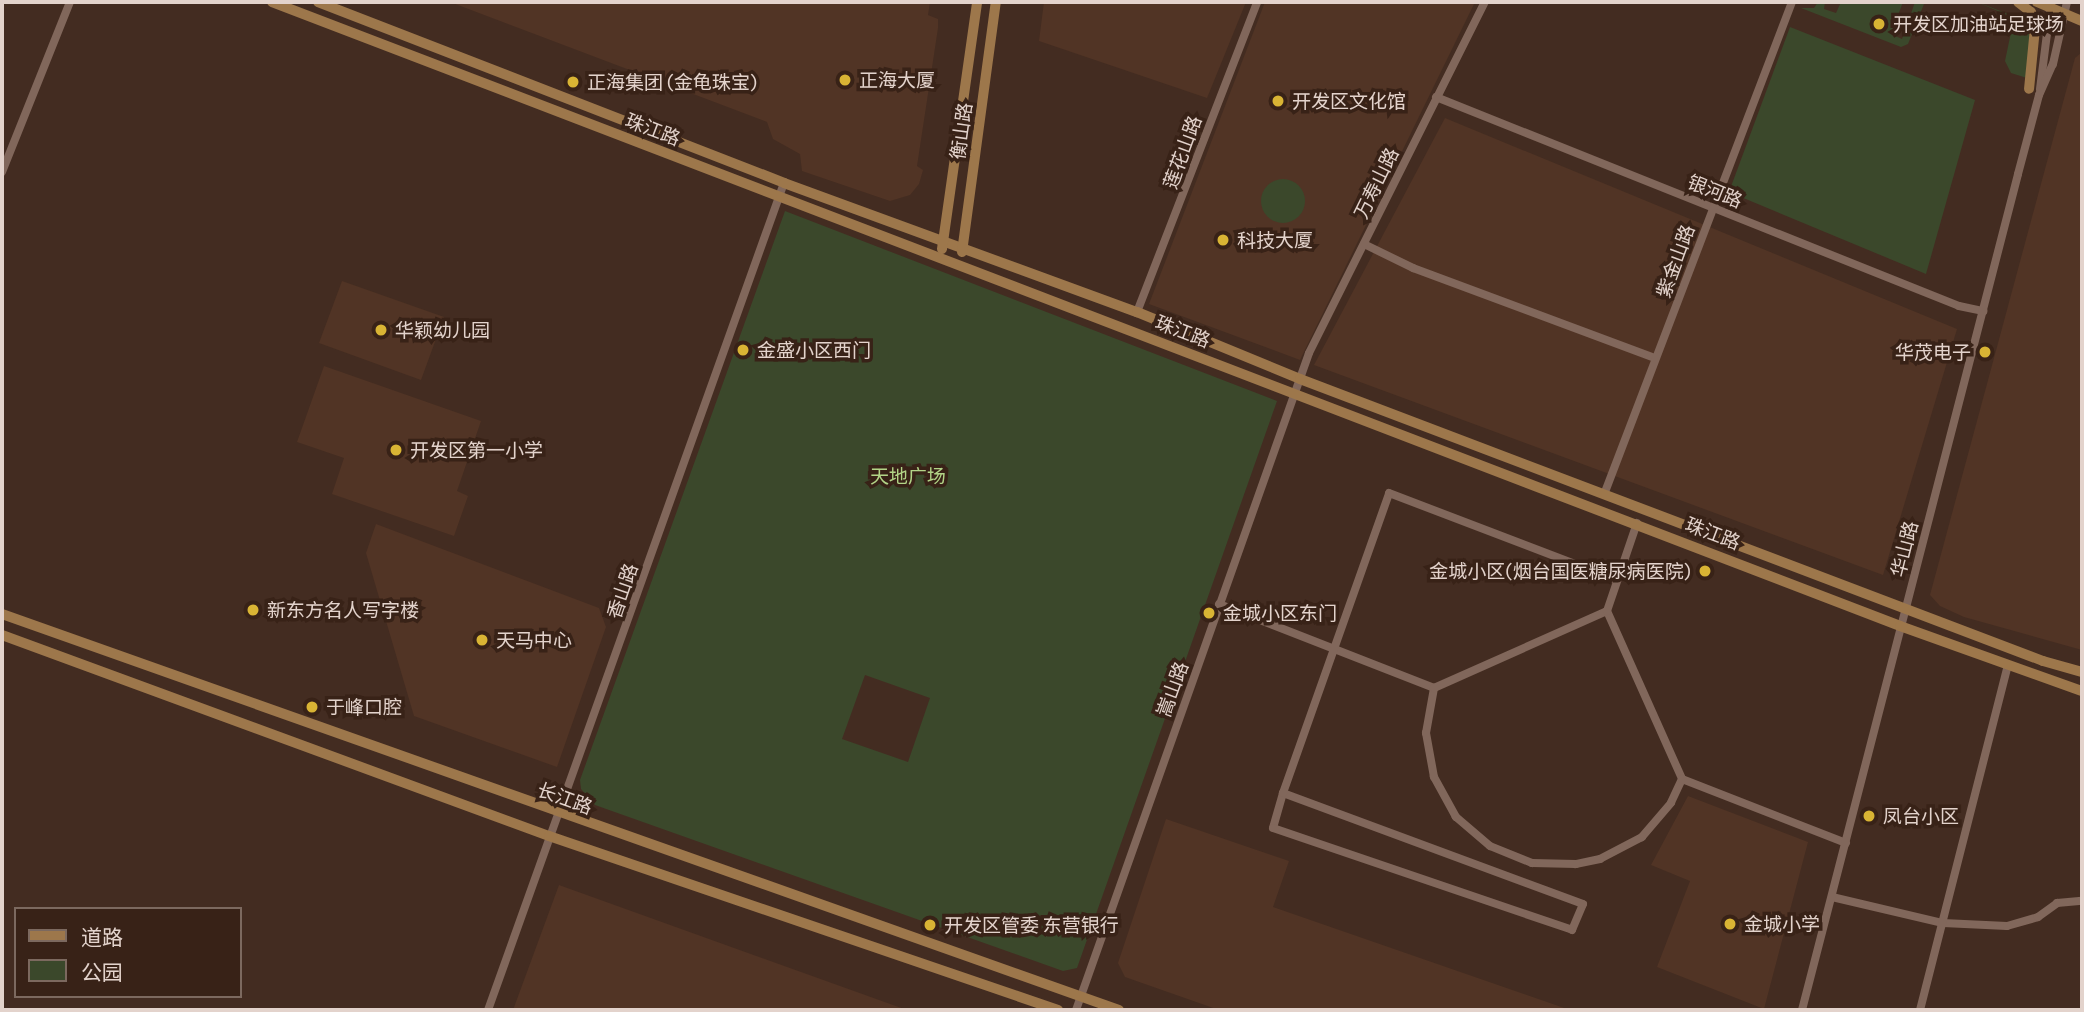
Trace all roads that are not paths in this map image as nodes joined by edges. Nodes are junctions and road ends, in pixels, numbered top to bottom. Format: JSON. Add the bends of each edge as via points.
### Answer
{"nodes":[{"id":1,"x":70,"y":2,"type":"edge"},
{"id":2,"x":272,"y":2,"type":"edge"},
{"id":3,"x":318,"y":2,"type":"edge"},
{"id":4,"x":977,"y":2,"type":"edge"},
{"id":5,"x":996,"y":2,"type":"edge"},
{"id":6,"x":1257,"y":2,"type":"edge"},
{"id":7,"x":1485,"y":2,"type":"edge"},
{"id":8,"x":1791,"y":2,"type":"edge"},
{"id":9,"x":2018,"y":2,"type":"edge"},
{"id":10,"x":2037,"y":2,"type":"edge"},
{"id":11,"x":2067,"y":2,"type":"edge"},
{"id":12,"x":2051,"y":5,"type":"edge"},
{"id":13,"x":2065,"y":14,"type":"junction"},
{"id":14,"x":2082,"y":21,"type":"edge"},
{"id":15,"x":2034,"y":92,"type":"junction"},
{"id":16,"x":1436,"y":97,"type":"junction"},
{"id":17,"x":2,"y":172,"type":"edge"},
{"id":18,"x":784,"y":183,"type":"junction"},
{"id":19,"x":779,"y":196,"type":"junction"},
{"id":20,"x":1712,"y":207,"type":"junction"},
{"id":21,"x":943,"y":243,"type":"junction"},
{"id":22,"x":1364,"y":244,"type":"junction"},
{"id":23,"x":963,"y":248,"type":"junction"},
{"id":24,"x":941,"y":257,"type":"junction"},
{"id":25,"x":960,"y":264,"type":"junction"},
{"id":26,"x":1983,"y":311,"type":"junction"},
{"id":27,"x":1137,"y":312,"type":"junction"},
{"id":28,"x":1656,"y":358,"type":"junction"},
{"id":29,"x":1300,"y":379,"type":"junction"},
{"id":30,"x":1296,"y":394,"type":"junction"},
{"id":31,"x":1605,"y":492,"type":"junction"},
{"id":32,"x":1637,"y":522,"type":"junction"},
{"id":33,"x":1617,"y":580,"type":"junction"},
{"id":34,"x":1219,"y":604,"type":"junction"},
{"id":35,"x":1905,"y":608,"type":"junction"},
{"id":36,"x":1607,"y":611,"type":"junction"},
{"id":37,"x":2,"y":614,"type":"edge"},
{"id":38,"x":1900,"y":626,"type":"junction"},
{"id":39,"x":2,"y":635,"type":"edge"},
{"id":40,"x":1333,"y":648,"type":"junction"},
{"id":41,"x":2008,"y":666,"type":"junction"},
{"id":42,"x":2082,"y":672,"type":"edge"},
{"id":43,"x":1434,"y":688,"type":"junction"},
{"id":44,"x":2082,"y":691,"type":"edge"},
{"id":45,"x":1682,"y":779,"type":"junction"},
{"id":46,"x":1283,"y":793,"type":"junction"},
{"id":47,"x":557,"y":814,"type":"junction"},
{"id":48,"x":549,"y":836,"type":"junction"},
{"id":49,"x":1846,"y":843,"type":"junction"},
{"id":50,"x":1832,"y":897,"type":"junction"},
{"id":51,"x":2082,"y":901,"type":"edge"},
{"id":52,"x":1942,"y":923,"type":"junction"},
{"id":53,"x":1081,"y":997,"type":"junction"},
{"id":54,"x":488,"y":1010,"type":"edge"},
{"id":55,"x":1058,"y":1010,"type":"edge"},
{"id":56,"x":1076,"y":1010,"type":"edge"},
{"id":57,"x":1119,"y":1010,"type":"edge"},
{"id":58,"x":1802,"y":1010,"type":"edge"},
{"id":59,"x":1920,"y":1010,"type":"edge"}],
"edges":[{"from":1,"to":17,"type":"street"},
{"from":2,"to":19,"type":"main road","name":"珠江路"},
{"from":3,"to":18,"type":"main road"},
{"from":4,"to":21,"type":"main road","name":"衡山路"},
{"from":5,"to":23,"type":"main road","name":"衡山路"},
{"from":6,"to":27,"type":"street","name":"莲花山路"},
{"from":7,"to":16,"type":"street","name":"万寿山路"},
{"from":8,"to":20,"type":"street","name":"紫金山路"},
{"from":9,"to":15,"type":"main road","via":[[2031,12],[2035,28]]},
{"from":10,"to":12,"type":"main road"},
{"from":11,"to":13,"type":"street"},
{"from":12,"to":13,"type":"main road"},
{"from":12,"to":15,"type":"street"},
{"from":13,"to":14,"type":"main road"},
{"from":13,"to":15,"type":"street","via":[[2053,64]]},
{"from":15,"to":26,"type":"street","name":"华山路"},
{"from":16,"to":20,"type":"street","name":"银河路"},
{"from":16,"to":22,"type":"street","name":"万寿山路"},
{"from":18,"to":19,"type":"street","name":"香山路"},
{"from":18,"to":21,"type":"main road"},
{"from":19,"to":24,"type":"main road","name":"珠江路"},
{"from":19,"to":47,"type":"street","name":"香山路"},
{"from":20,"to":26,"type":"street","name":"银河路","via":[[1959,306]]},
{"from":20,"to":28,"type":"street","name":"紫金山路"},
{"from":21,"to":23,"type":"main road"},
{"from":21,"to":24,"type":"main road","name":"衡山路"},
{"from":22,"to":28,"type":"street","via":[[1413,268]]},
{"from":22,"to":29,"type":"street","name":"万寿山路"},
{"from":23,"to":25,"type":"main road","name":"衡山路"},
{"from":23,"to":27,"type":"main road"},
{"from":24,"to":25,"type":"main road","name":"珠江路"},
{"from":25,"to":30,"type":"main road","name":"珠江路"},
{"from":26,"to":35,"type":"street","name":"华山路"},
{"from":27,"to":29,"type":"main road"},
{"from":28,"to":31,"type":"street","name":"紫金山路"},
{"from":29,"to":30,"type":"street","name":"嵩山路"},
{"from":29,"to":31,"type":"main road"},
{"from":30,"to":32,"type":"main road","name":"珠江路"},
{"from":30,"to":34,"type":"street","name":"嵩山路"},
{"from":31,"to":35,"type":"main road"},
{"from":32,"to":33,"type":"street"},
{"from":32,"to":38,"type":"main road","name":"珠江路"},
{"from":33,"to":36,"type":"street"},
{"from":33,"to":40,"type":"street","via":[[1389,493]]},
{"from":34,"to":40,"type":"street"},
{"from":34,"to":53,"type":"street","name":"嵩山路"},
{"from":35,"to":38,"type":"street","name":"华山路"},
{"from":35,"to":42,"type":"main road"},
{"from":36,"to":43,"type":"street"},
{"from":36,"to":45,"type":"street"},
{"from":37,"to":47,"type":"main road","name":"长江路"},
{"from":38,"to":41,"type":"main road","name":"珠江路"},
{"from":38,"to":49,"type":"street","name":"华山路"},
{"from":39,"to":48,"type":"main road"},
{"from":40,"to":43,"type":"street"},
{"from":40,"to":46,"type":"street"},
{"from":41,"to":44,"type":"main road","name":"珠江路"},
{"from":41,"to":52,"type":"street"},
{"from":43,"to":45,"type":"street","via":[[1428,744],[1434,777],[1456,817],[1490,846],[1532,863],[1576,864],[1621,850],[1656,822]]},
{"from":45,"to":49,"type":"street"},
{"from":46,"to":46,"type":"street","via":[[1375,827],[1583,904],[1572,930],[1272,828]]},
{"from":47,"to":48,"type":"street","name":"香山路"},
{"from":47,"to":53,"type":"main road","name":"长江路"},
{"from":48,"to":54,"type":"street","name":"香山路"},
{"from":48,"to":55,"type":"main road"},
{"from":49,"to":50,"type":"street","name":"华山路"},
{"from":50,"to":52,"type":"street"},
{"from":50,"to":58,"type":"street","name":"华山路"},
{"from":51,"to":52,"type":"street","via":[[2057,903],[2038,917],[2007,926]]},
{"from":52,"to":59,"type":"street"},
{"from":53,"to":56,"type":"street","name":"嵩山路"},
{"from":53,"to":57,"type":"main road","name":"长江路"}]}
